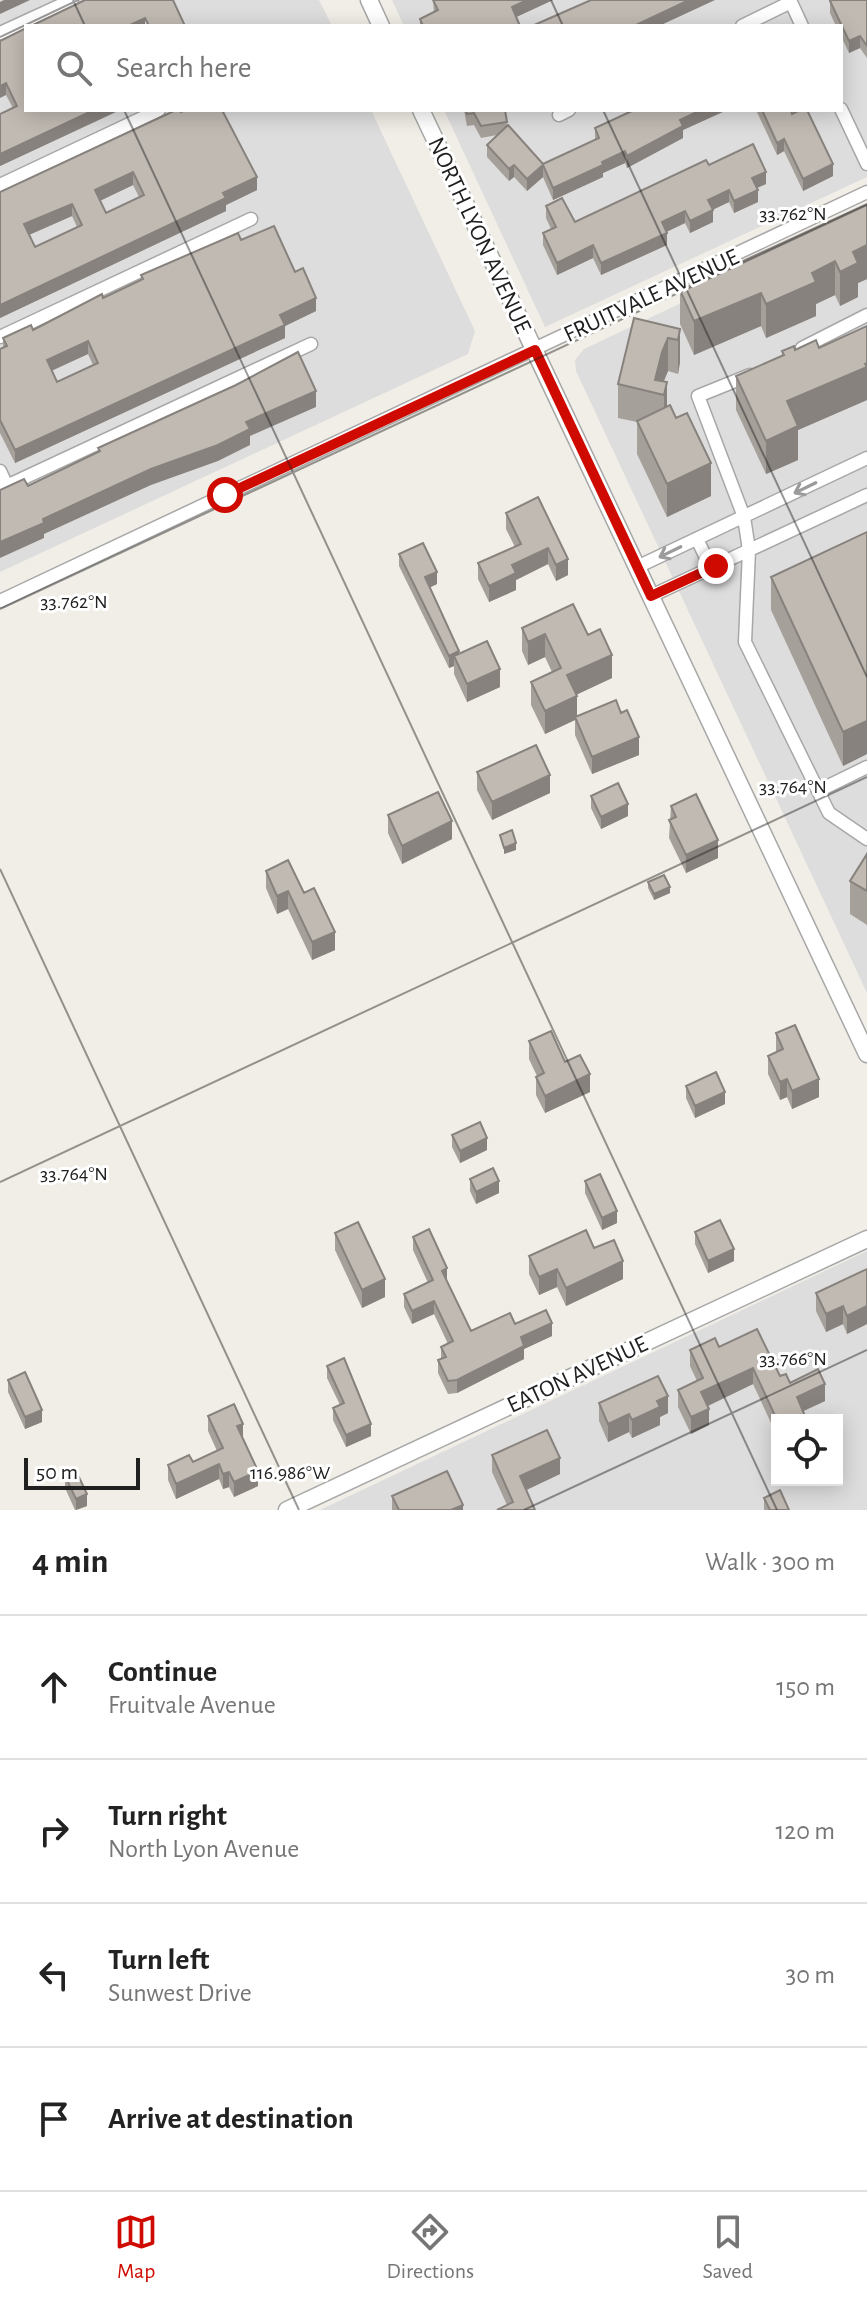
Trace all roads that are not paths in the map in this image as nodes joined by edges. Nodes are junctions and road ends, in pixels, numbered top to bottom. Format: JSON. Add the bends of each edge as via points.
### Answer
{"nodes":[{"id":1,"x":72,"y":0,"type":"edge"},
{"id":2,"x":790,"y":1,"type":"edge"},
{"id":3,"x":374,"y":2,"type":"edge"},
{"id":4,"x":380,"y":24,"type":"edge"},
{"id":5,"x":746,"y":24,"type":"edge"},
{"id":6,"x":801,"y":24,"type":"edge"},
{"id":7,"x":0,"y":33,"type":"edge"},
{"id":8,"x":155,"y":112,"type":"edge"},
{"id":9,"x":422,"y":112,"type":"edge"},
{"id":10,"x":842,"y":112,"type":"edge"},
{"id":11,"x":867,"y":164,"type":"edge"},
{"id":12,"x":0,"y":185,"type":"edge"},
{"id":13,"x":867,"y":192,"type":"edge"},
{"id":14,"x":251,"y":219,"type":"dead end"},
{"id":15,"x":867,"y":315,"type":"edge"},
{"id":16,"x":0,"y":337,"type":"edge"},
{"id":17,"x":311,"y":344,"type":"dead end"},
{"id":18,"x":535,"y":350,"type":"junction"},
{"id":19,"x":796,"y":351,"type":"edge"},
{"id":20,"x":768,"y":366,"type":"edge"},
{"id":21,"x":867,"y":458,"type":"edge"},
{"id":22,"x":0,"y":471,"type":"edge"},
{"id":23,"x":4,"y":488,"type":"edge"},
{"id":24,"x":867,"y":495,"type":"edge"},
{"id":25,"x":744,"y":517,"type":"junction"},
{"id":26,"x":697,"y":539,"type":"junction"},
{"id":27,"x":749,"y":550,"type":"junction"},
{"id":28,"x":637,"y":567,"type":"junction"},
{"id":29,"x":711,"y":568,"type":"junction"},
{"id":30,"x":651,"y":596,"type":"junction"},
{"id":31,"x":0,"y":601,"type":"edge"},
{"id":32,"x":867,"y":767,"type":"edge"},
{"id":33,"x":818,"y":791,"type":"junction"},
{"id":34,"x":867,"y":839,"type":"edge"},
{"id":35,"x":867,"y":1054,"type":"edge"},
{"id":36,"x":867,"y":1239,"type":"edge"},
{"id":37,"x":287,"y":1510,"type":"edge"}],
"edges":[{"from":1,"to":7,"type":"street"},
{"from":2,"to":5,"type":"street"},
{"from":2,"to":6,"type":"street"},
{"from":3,"to":4,"type":"street"},
{"from":8,"to":12,"type":"street"},
{"from":9,"to":18,"type":"street","name":"NORTH LYON AVENUE"},
{"from":10,"to":11,"type":"street"},
{"from":13,"to":18,"type":"street","name":"FRUITVALE AVENUE"},
{"from":14,"to":16,"type":"street"},
{"from":15,"to":19,"type":"street"},
{"from":17,"to":23,"type":"street"},
{"from":18,"to":28,"type":"street","name":"NORTH LYON AVENUE"},
{"from":18,"to":31,"type":"street","name":"FRUITVALE AVENUE"},
{"from":20,"to":25,"type":"street","via":[[698,396]]},
{"from":21,"to":25,"type":"street","one_way":true},
{"from":22,"to":23,"type":"street"},
{"from":24,"to":27,"type":"street"},
{"from":25,"to":26,"type":"street"},
{"from":25,"to":27,"type":"street"},
{"from":26,"to":28,"type":"street","one_way":true},
{"from":26,"to":29,"type":"street"},
{"from":27,"to":29,"type":"street"},
{"from":27,"to":33,"type":"street","via":[[745,642]]},
{"from":28,"to":30,"type":"street","name":"NORTH LYON AVENUE"},
{"from":29,"to":30,"type":"street"},
{"from":30,"to":35,"type":"street","name":"NORTH LYON AVENUE"},
{"from":32,"to":33,"type":"street"},
{"from":33,"to":34,"type":"street","via":[[829,813]]},
{"from":36,"to":37,"type":"street","name":"EATON AVENUE"}]}
